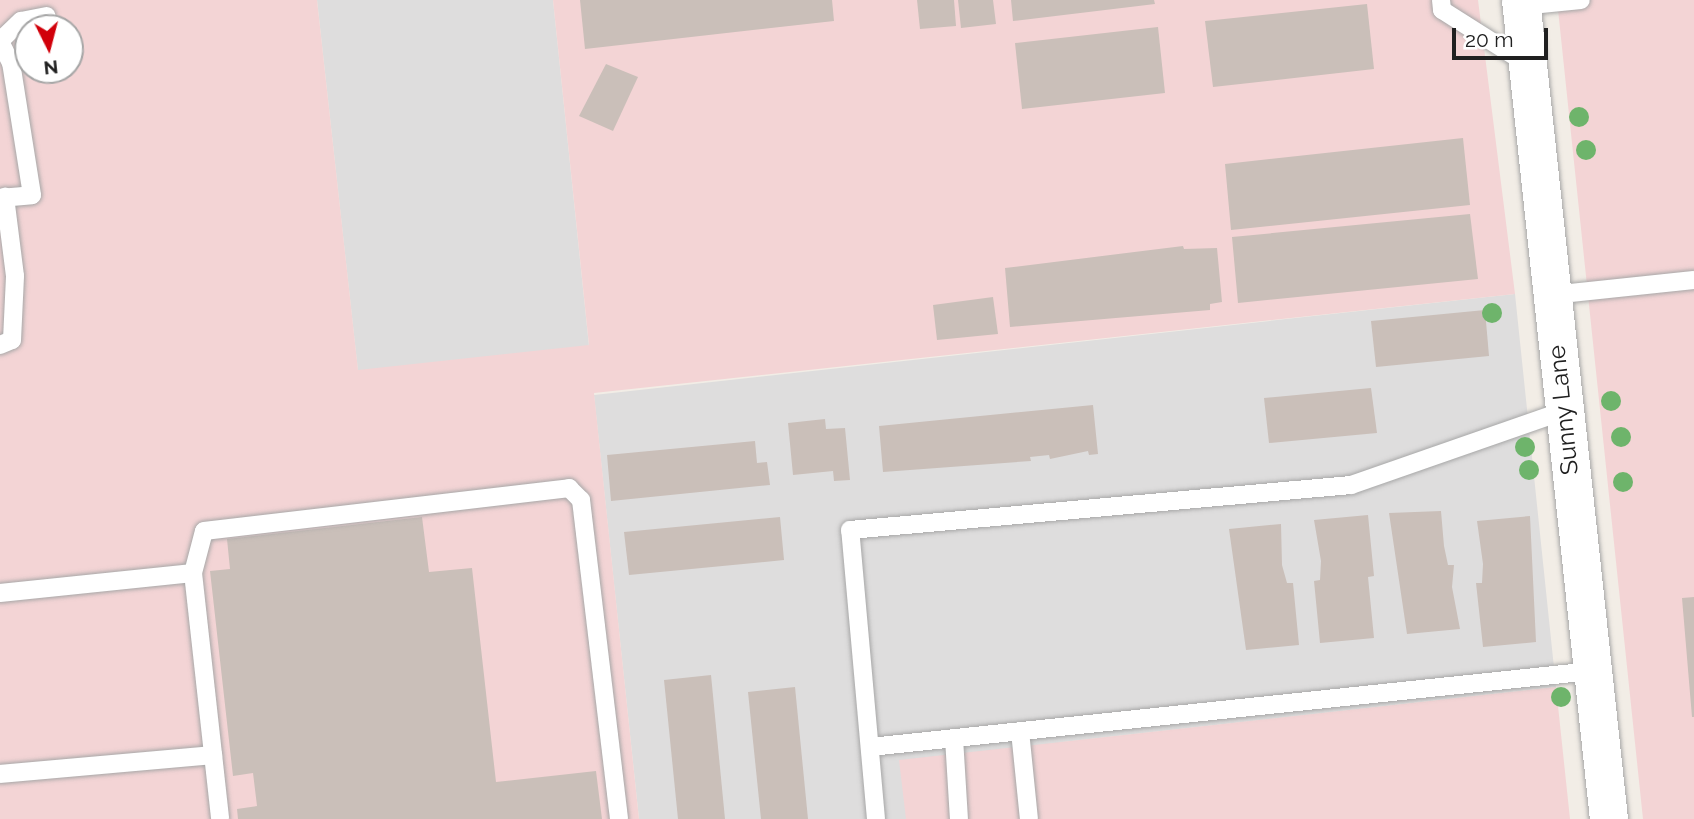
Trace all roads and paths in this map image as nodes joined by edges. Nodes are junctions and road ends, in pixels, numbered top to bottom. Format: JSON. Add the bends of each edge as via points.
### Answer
{"nodes":[{"id":1,"x":1441,"y":0,"type":"edge"},
{"id":2,"x":1581,"y":0,"type":"edge"},
{"id":3,"x":1521,"y":3,"type":"edge"},
{"id":4,"x":14,"y":28,"type":"edge"},
{"id":5,"x":1527,"y":64,"type":"junction"},
{"id":6,"x":14,"y":82,"type":"edge"},
{"id":7,"x":14,"y":84,"type":"edge"},
{"id":8,"x":2,"y":197,"type":"edge"},
{"id":9,"x":1694,"y":280,"type":"edge"},
{"id":10,"x":1551,"y":295,"type":"junction"},
{"id":11,"x":0,"y":345,"type":"edge"},
{"id":12,"x":1563,"y":411,"type":"junction"},
{"id":13,"x":193,"y":573,"type":"junction"},
{"id":14,"x":0,"y":593,"type":"edge"},
{"id":15,"x":1592,"y":671,"type":"junction"},
{"id":16,"x":1020,"y":731,"type":"junction"},
{"id":17,"x":954,"y":738,"type":"junction"},
{"id":18,"x":870,"y":747,"type":"junction"},
{"id":19,"x":213,"y":755,"type":"junction"},
{"id":20,"x":0,"y":774,"type":"edge"},
{"id":21,"x":220,"y":819,"type":"edge"},
{"id":22,"x":619,"y":819,"type":"edge"},
{"id":23,"x":876,"y":819,"type":"edge"},
{"id":24,"x":959,"y":819,"type":"edge"},
{"id":25,"x":1029,"y":819,"type":"edge"},
{"id":26,"x":1609,"y":819,"type":"edge"}],
"edges":[{"from":1,"to":5,"type":"lane","via":[[1442,10]]},
{"from":2,"to":3,"type":"lane"},
{"from":3,"to":5,"type":"street","name":"Sunny Lane"},
{"from":4,"to":6,"type":"lane","via":[[0,41]]},
{"from":5,"to":10,"type":"street","name":"Sunny Lane"},
{"from":7,"to":8,"type":"lane","via":[[32,195]]},
{"from":8,"to":11,"type":"lane","via":[[14,289],[12,340]]},
{"from":9,"to":10,"type":"lane"},
{"from":10,"to":12,"type":"street","name":"Sunny Lane"},
{"from":12,"to":15,"type":"street","name":"Sunny Lane"},
{"from":12,"to":18,"type":"lane","via":[[1351,485],[850,530]]},
{"from":13,"to":14,"type":"lane"},
{"from":13,"to":19,"type":"lane"},
{"from":13,"to":22,"type":"lane","via":[[204,531],[569,488],[581,500]]},
{"from":15,"to":16,"type":"lane"},
{"from":15,"to":26,"type":"street","name":"Sunny Lane"},
{"from":16,"to":17,"type":"lane"},
{"from":16,"to":25,"type":"lane"},
{"from":17,"to":18,"type":"lane"},
{"from":17,"to":24,"type":"lane"},
{"from":18,"to":23,"type":"lane"},
{"from":19,"to":20,"type":"lane"},
{"from":19,"to":21,"type":"lane"}]}
